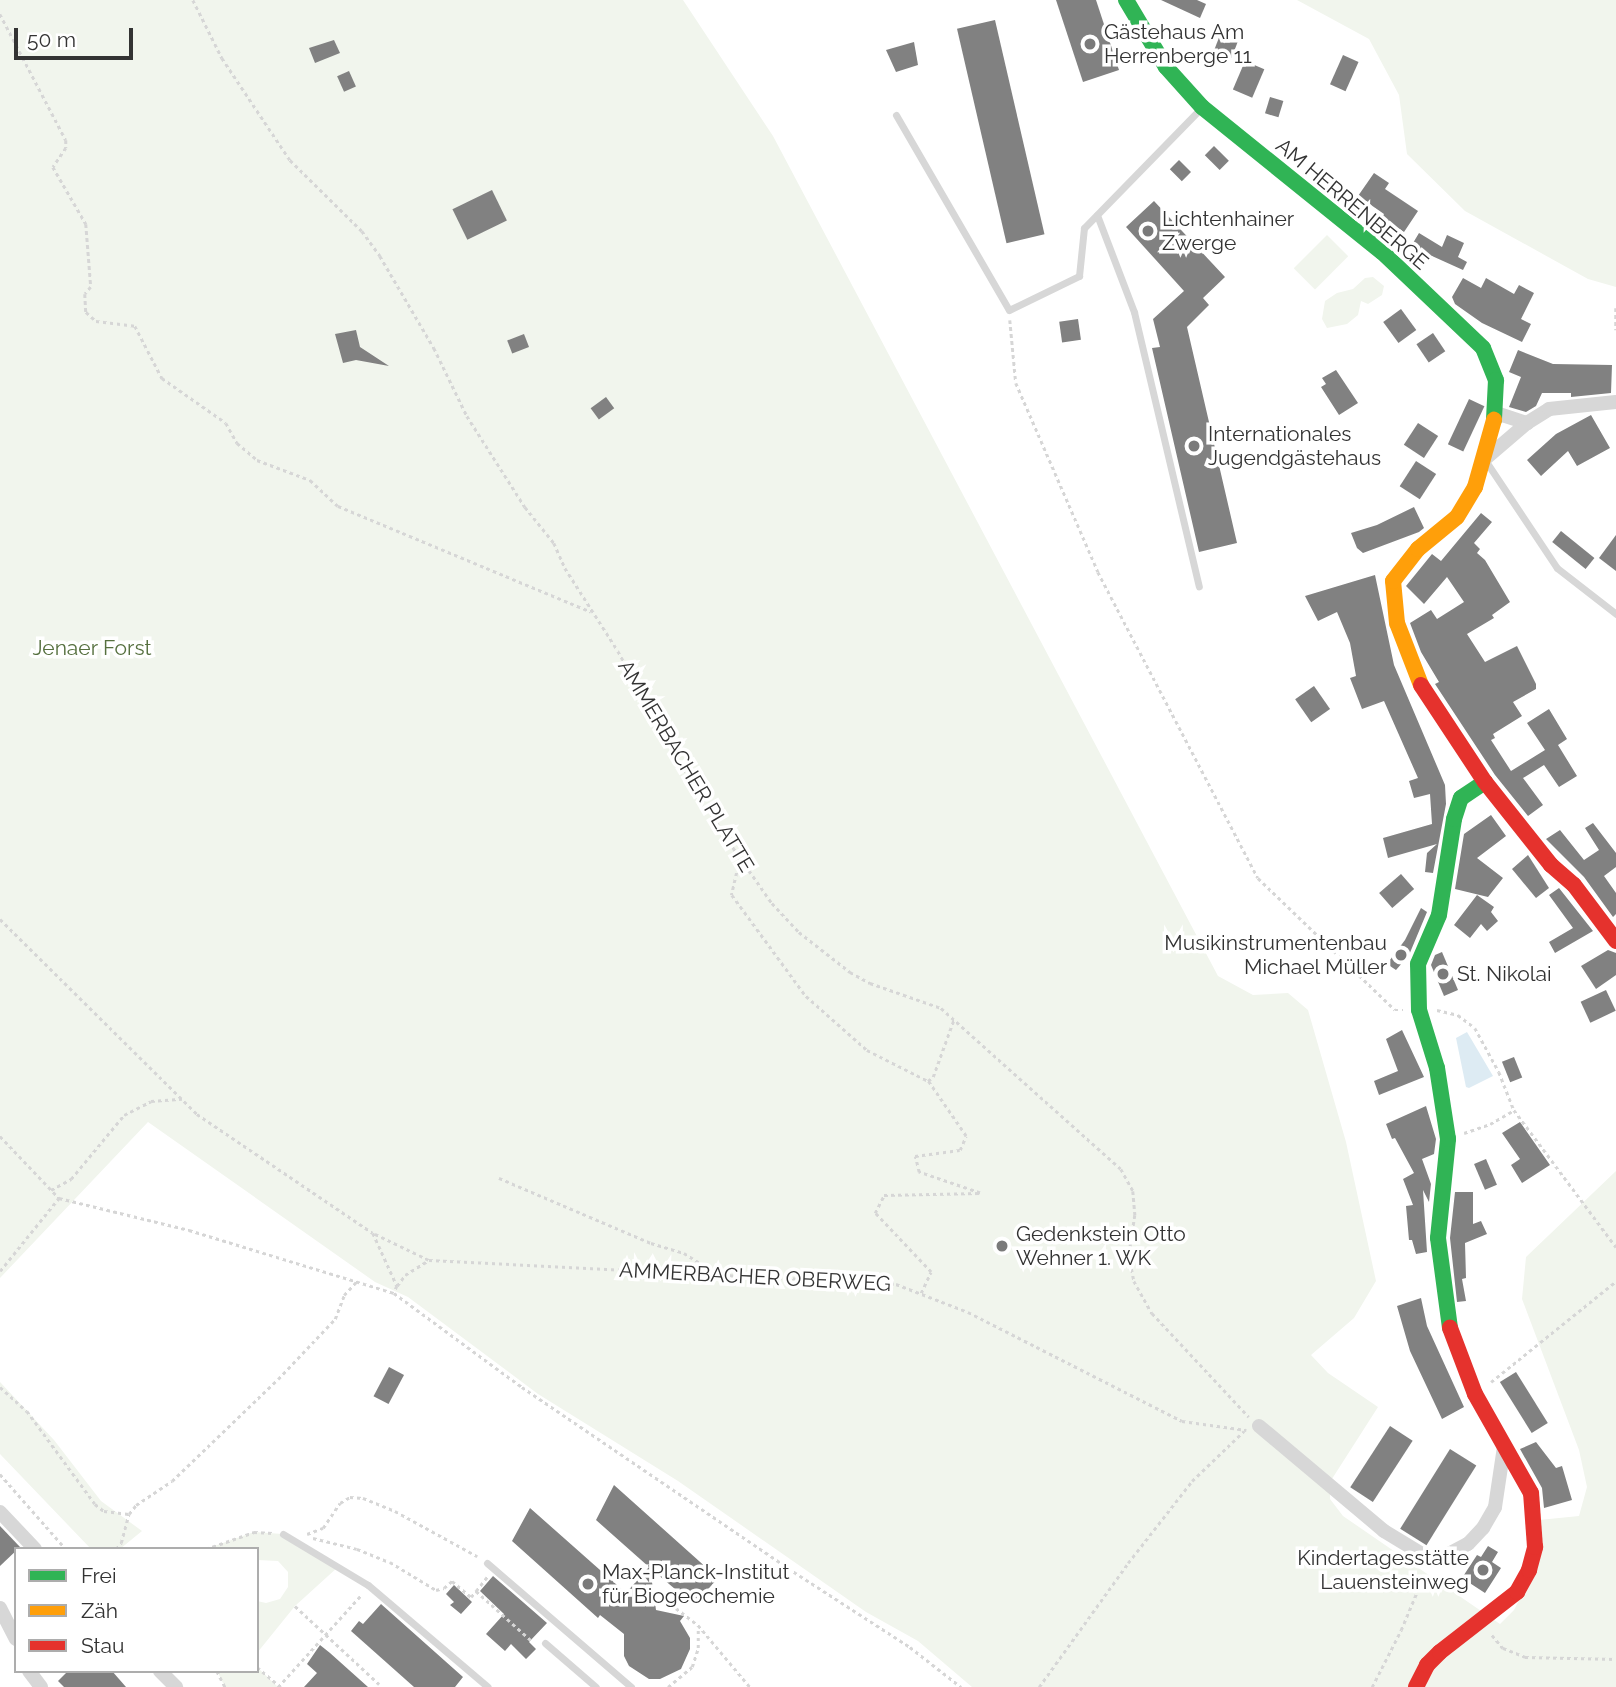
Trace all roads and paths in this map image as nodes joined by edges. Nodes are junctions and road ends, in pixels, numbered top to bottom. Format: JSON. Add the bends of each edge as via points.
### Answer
{"nodes":[{"id":1,"x":193,"y":0,"type":"edge"},
{"id":2,"x":1126,"y":0,"type":"edge"},
{"id":3,"x":0,"y":14,"type":"edge"},
{"id":4,"x":1202,"y":107,"type":"junction"},
{"id":5,"x":896,"y":115,"type":"dead end"},
{"id":6,"x":1097,"y":215,"type":"junction"},
{"id":7,"x":1616,"y":308,"type":"edge"},
{"id":8,"x":1009,"y":310,"type":"junction"},
{"id":9,"x":1616,"y":330,"type":"edge"},
{"id":10,"x":1616,"y":402,"type":"edge"},
{"id":11,"x":1496,"y":413,"type":"junction"},
{"id":12,"x":1527,"y":423,"type":"junction"},
{"id":13,"x":1485,"y":459,"type":"junction"},
{"id":14,"x":1199,"y":586,"type":"dead end"},
{"id":15,"x":591,"y":612,"type":"junction"},
{"id":16,"x":1616,"y":614,"type":"edge"},
{"id":17,"x":1485,"y":782,"type":"junction"},
{"id":18,"x":740,"y":859,"type":"junction"},
{"id":19,"x":0,"y":919,"type":"edge"},
{"id":20,"x":1616,"y":941,"type":"edge"},
{"id":21,"x":1419,"y":1010,"type":"junction"},
{"id":22,"x":954,"y":1019,"type":"junction"},
{"id":23,"x":928,"y":1081,"type":"junction"},
{"id":24,"x":181,"y":1099,"type":"junction"},
{"id":25,"x":1514,"y":1110,"type":"junction"},
{"id":26,"x":0,"y":1136,"type":"edge"},
{"id":27,"x":1448,"y":1139,"type":"junction"},
{"id":28,"x":499,"y":1178,"type":"dead end"},
{"id":29,"x":51,"y":1190,"type":"junction"},
{"id":30,"x":59,"y":1198,"type":"junction"},
{"id":31,"x":373,"y":1233,"type":"junction"},
{"id":32,"x":1616,"y":1247,"type":"edge"},
{"id":33,"x":429,"y":1260,"type":"junction"},
{"id":34,"x":0,"y":1271,"type":"edge"},
{"id":35,"x":718,"y":1274,"type":"junction"},
{"id":36,"x":358,"y":1280,"type":"junction"},
{"id":37,"x":1616,"y":1280,"type":"edge"},
{"id":38,"x":397,"y":1286,"type":"junction"},
{"id":39,"x":394,"y":1293,"type":"junction"},
{"id":40,"x":921,"y":1293,"type":"junction"},
{"id":41,"x":0,"y":1387,"type":"edge"},
{"id":42,"x":1475,"y":1394,"type":"junction"},
{"id":43,"x":1252,"y":1428,"type":"junction"},
{"id":44,"x":1504,"y":1447,"type":"junction"},
{"id":45,"x":0,"y":1474,"type":"edge"},
{"id":46,"x":0,"y":1512,"type":"edge"},
{"id":47,"x":129,"y":1514,"type":"junction"},
{"id":48,"x":283,"y":1534,"type":"joint"},
{"id":49,"x":33,"y":1547,"type":"edge"},
{"id":50,"x":64,"y":1547,"type":"edge"},
{"id":51,"x":118,"y":1547,"type":"edge"},
{"id":52,"x":212,"y":1547,"type":"edge"},
{"id":53,"x":1430,"y":1559,"type":"junction"},
{"id":54,"x":487,"y":1563,"type":"joint"},
{"id":55,"x":481,"y":1585,"type":"dead end"},
{"id":56,"x":476,"y":1591,"type":"junction"},
{"id":57,"x":354,"y":1605,"type":"dead end"},
{"id":58,"x":295,"y":1606,"type":"dead end"},
{"id":59,"x":0,"y":1608,"type":"edge"},
{"id":60,"x":676,"y":1608,"type":"dead end"},
{"id":61,"x":698,"y":1625,"type":"junction"},
{"id":62,"x":1492,"y":1628,"type":"dead end"},
{"id":63,"x":329,"y":1634,"type":"junction"},
{"id":64,"x":14,"y":1635,"type":"edge"},
{"id":65,"x":545,"y":1643,"type":"joint"},
{"id":66,"x":1616,"y":1659,"type":"edge"},
{"id":67,"x":259,"y":1669,"type":"edge"},
{"id":68,"x":162,"y":1673,"type":"edge"},
{"id":69,"x":379,"y":1684,"type":"dead end"},
{"id":70,"x":176,"y":1687,"type":"edge"},
{"id":71,"x":279,"y":1687,"type":"edge"},
{"id":72,"x":488,"y":1687,"type":"edge"},
{"id":73,"x":596,"y":1687,"type":"edge"},
{"id":74,"x":631,"y":1687,"type":"edge"},
{"id":75,"x":668,"y":1687,"type":"edge"},
{"id":76,"x":750,"y":1687,"type":"edge"},
{"id":77,"x":961,"y":1687,"type":"edge"},
{"id":78,"x":1039,"y":1687,"type":"edge"},
{"id":79,"x":1372,"y":1687,"type":"edge"},
{"id":80,"x":1416,"y":1687,"type":"edge"}],
"edges":[{"from":1,"to":15,"type":"path","name":"AMMERBACHER PLATTE","via":[[222,58],[290,160],[362,231],[380,256],[467,416],[525,507],[554,543]]},
{"from":2,"to":4,"type":"street","name":"AM HERRENBERGE","via":[[1166,67]]},
{"from":3,"to":15,"type":"path","via":[[66,140],[53,167],[86,223],[91,287],[85,294],[86,312],[96,321],[135,326],[162,378],[226,423],[237,443],[257,460],[310,480],[338,506]]},
{"from":4,"to":6,"type":"lane"},
{"from":4,"to":11,"type":"street","name":"AM HERRENBERGE","via":[[1382,253],[1483,348],[1496,380]]},
{"from":5,"to":8,"type":"lane"},
{"from":6,"to":8,"type":"lane","via":[[1084,228],[1079,276]]},
{"from":6,"to":14,"type":"lane","via":[[1134,312]]},
{"from":7,"to":9,"type":"path"},
{"from":8,"to":21,"type":"path","via":[[1016,383],[1098,572],[1258,878],[1395,1010]]},
{"from":10,"to":12,"type":"street","via":[[1549,409]]},
{"from":11,"to":12,"type":"street"},
{"from":11,"to":13,"type":"street","name":"AM HERRENBERGE"},
{"from":12,"to":13,"type":"street"},
{"from":13,"to":16,"type":"lane","via":[[1558,568]]},
{"from":13,"to":17,"type":"street","name":"AM HERRENBERGE","via":[[1457,517],[1418,549],[1393,581],[1397,623],[1417,678]]},
{"from":15,"to":18,"type":"path","name":"AMMERBACHER PLATTE"},
{"from":17,"to":20,"type":"street"},
{"from":17,"to":21,"type":"street","via":[[1461,798],[1454,819],[1439,915],[1418,964]]},
{"from":18,"to":22,"type":"path","name":"AMMERBACHER PLATTE","via":[[772,903],[830,958],[870,983],[941,1008]]},
{"from":18,"to":23,"type":"path","via":[[732,895],[806,996],[867,1050]]},
{"from":19,"to":24,"type":"path","name":"AMMERBACHER OBERWEG"},
{"from":21,"to":25,"type":"path","via":[[1458,1015],[1475,1028]]},
{"from":21,"to":27,"type":"street","via":[[1437,1068]]},
{"from":22,"to":23,"type":"path"},
{"from":22,"to":43,"type":"path","name":"AMMERBACHER PLATTE","via":[[1121,1169],[1133,1191],[1129,1255],[1134,1281],[1152,1313]]},
{"from":23,"to":40,"type":"path","via":[[966,1136],[960,1150],[915,1156],[919,1172],[980,1193],[884,1195],[875,1213],[931,1272]]},
{"from":24,"to":29,"type":"path","via":[[151,1101],[124,1115],[71,1179]]},
{"from":24,"to":31,"type":"path","name":"AMMERBACHER OBERWEG"},
{"from":25,"to":27,"type":"path"},
{"from":25,"to":32,"type":"path"},
{"from":26,"to":29,"type":"path"},
{"from":27,"to":42,"type":"street","via":[[1438,1238],[1447,1320]]},
{"from":28,"to":35,"type":"path","via":[[684,1253]]},
{"from":29,"to":30,"type":"path"},
{"from":30,"to":34,"type":"path"},
{"from":30,"to":36,"type":"path","via":[[190,1230]]},
{"from":31,"to":33,"type":"path","name":"AMMERBACHER OBERWEG"},
{"from":31,"to":38,"type":"path"},
{"from":33,"to":35,"type":"path","name":"AMMERBACHER OBERWEG"},
{"from":33,"to":38,"type":"path"},
{"from":35,"to":40,"type":"path","name":"AMMERBACHER OBERWEG","via":[[896,1284]]},
{"from":36,"to":39,"type":"path"},
{"from":36,"to":47,"type":"path","via":[[344,1295],[335,1319],[287,1369],[173,1480]]},
{"from":37,"to":42,"type":"path"},
{"from":38,"to":39,"type":"path"},
{"from":39,"to":77,"type":"path","via":[[522,1387],[910,1647]]},
{"from":40,"to":43,"type":"path","name":"AMMERBACHER OBERWEG","via":[[968,1312],[1182,1421]]},
{"from":41,"to":47,"type":"path","via":[[27,1411],[95,1504],[104,1511]]},
{"from":42,"to":44,"type":"street"},
{"from":43,"to":53,"type":"street","via":[[1384,1531]]},
{"from":43,"to":78,"type":"path","via":[[1192,1481]]},
{"from":44,"to":53,"type":"street","via":[[1495,1507],[1483,1528],[1468,1544]]},
{"from":44,"to":80,"type":"street","via":[[1531,1493],[1535,1547],[1529,1570],[1508,1601],[1427,1665]]},
{"from":45,"to":50,"type":"path"},
{"from":46,"to":49,"type":"street"},
{"from":47,"to":51,"type":"path"},
{"from":48,"to":52,"type":"path","via":[[254,1532]]},
{"from":48,"to":72,"type":"lane","via":[[368,1586]]},
{"from":53,"to":79,"type":"path"},
{"from":54,"to":56,"type":"path","via":[[424,1526],[350,1497],[340,1503],[323,1528],[303,1535],[390,1562],[436,1590],[453,1581],[471,1597]]},
{"from":54,"to":74,"type":"lane"},
{"from":55,"to":56,"type":"path"},
{"from":56,"to":65,"type":"path","via":[[534,1643]]},
{"from":57,"to":63,"type":"path"},
{"from":58,"to":63,"type":"path"},
{"from":59,"to":64,"type":"street"},
{"from":60,"to":61,"type":"path"},
{"from":61,"to":75,"type":"path","via":[[692,1667]]},
{"from":61,"to":76,"type":"path"},
{"from":62,"to":66,"type":"path","via":[[1492,1638],[1503,1648],[1524,1657]]},
{"from":63,"to":69,"type":"path"},
{"from":63,"to":71,"type":"path"},
{"from":65,"to":73,"type":"lane"},
{"from":67,"to":71,"type":"path"},
{"from":68,"to":70,"type":"street"}]}
